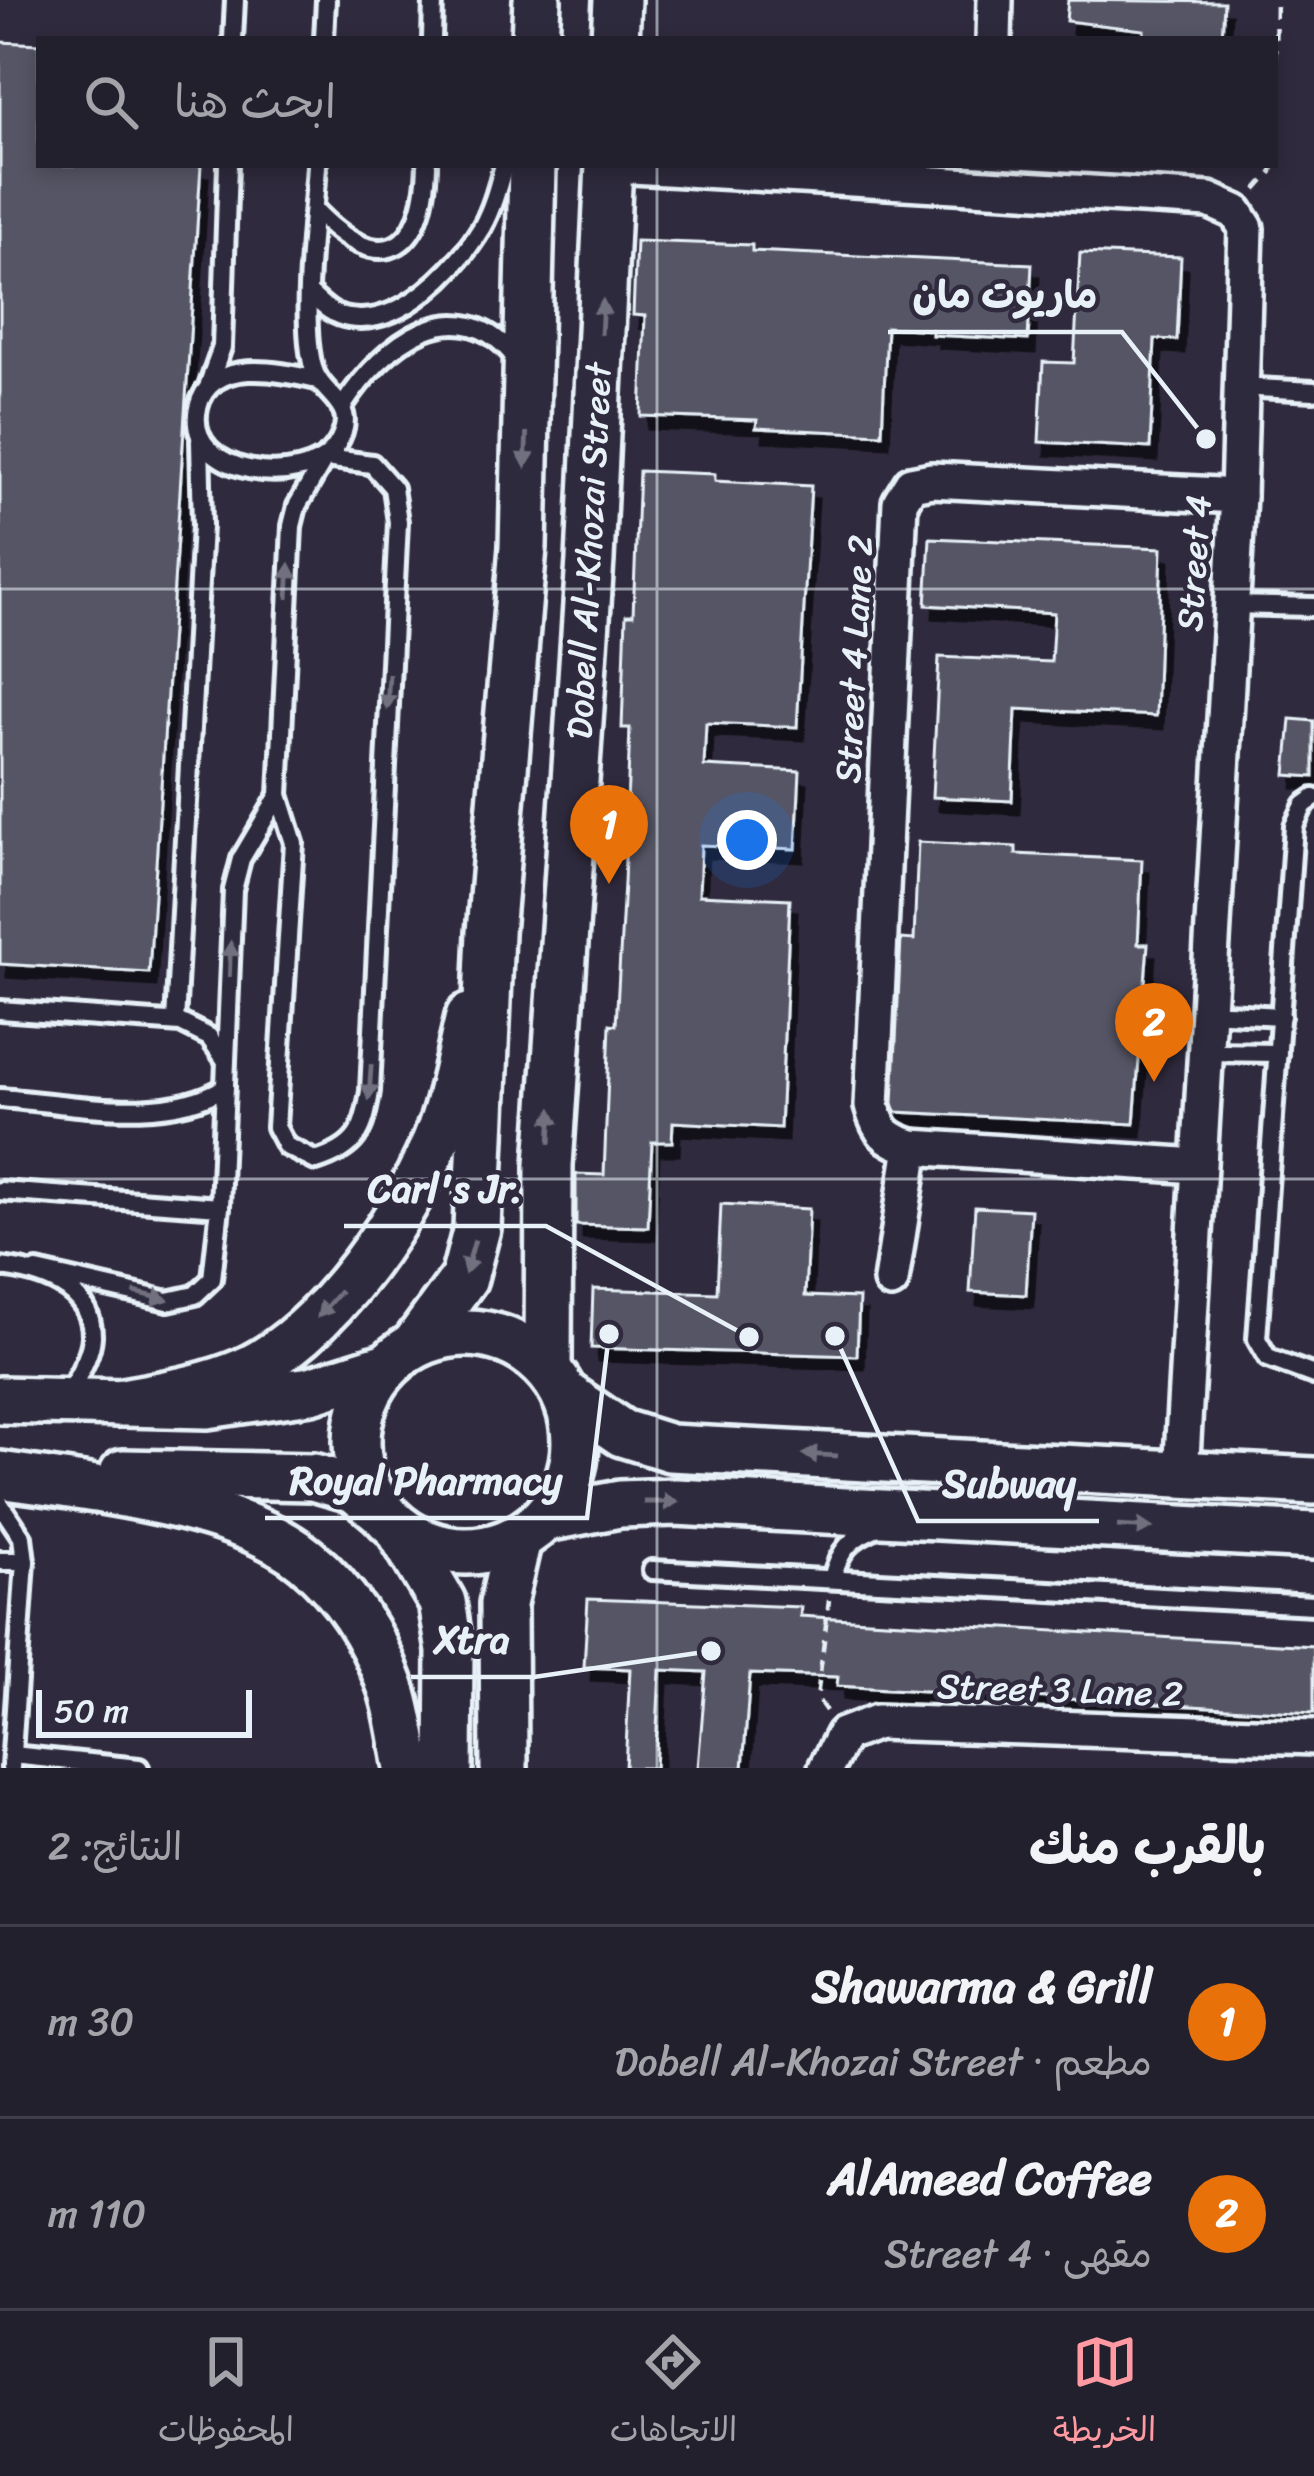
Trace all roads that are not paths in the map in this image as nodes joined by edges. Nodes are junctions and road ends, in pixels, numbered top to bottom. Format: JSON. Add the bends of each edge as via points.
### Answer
{"nodes":[{"id":1,"x":235,"y":0,"type":"edge"},
{"id":2,"x":326,"y":0,"type":"edge"},
{"id":3,"x":433,"y":0,"type":"edge"},
{"id":4,"x":617,"y":0,"type":"edge"},
{"id":5,"x":995,"y":0,"type":"edge"},
{"id":6,"x":233,"y":36,"type":"edge"},
{"id":7,"x":324,"y":36,"type":"edge"},
{"id":8,"x":432,"y":36,"type":"edge"},
{"id":9,"x":615,"y":36,"type":"edge"},
{"id":10,"x":994,"y":36,"type":"edge"},
{"id":11,"x":228,"y":168,"type":"edge"},
{"id":12,"x":317,"y":168,"type":"edge"},
{"id":13,"x":427,"y":168,"type":"edge"},
{"id":14,"x":503,"y":168,"type":"edge"},
{"id":15,"x":532,"y":168,"type":"edge"},
{"id":16,"x":612,"y":168,"type":"edge"},
{"id":17,"x":715,"y":168,"type":"edge"},
{"id":18,"x":988,"y":176,"type":"edge"},
{"id":19,"x":314,"y":211,"type":"junction"},
{"id":20,"x":310,"y":294,"type":"junction"},
{"id":21,"x":317,"y":380,"type":"junction"},
{"id":22,"x":528,"y":384,"type":"junction"},
{"id":23,"x":208,"y":386,"type":"junction"},
{"id":24,"x":1239,"y":387,"type":"junction"},
{"id":25,"x":1314,"y":391,"type":"edge"},
{"id":26,"x":343,"y":406,"type":"junction"},
{"id":27,"x":200,"y":434,"type":"junction"},
{"id":28,"x":325,"y":458,"type":"junction"},
{"id":29,"x":1238,"y":496,"type":"junction"},
{"id":30,"x":1229,"y":605,"type":"junction"},
{"id":31,"x":1314,"y":607,"type":"edge"},
{"id":32,"x":506,"y":767,"type":"junction"},
{"id":33,"x":574,"y":771,"type":"junction"},
{"id":34,"x":279,"y":795,"type":"junction"},
{"id":35,"x":1314,"y":798,"type":"edge"},
{"id":36,"x":496,"y":845,"type":"junction"},
{"id":37,"x":567,"y":863,"type":"junction"},
{"id":38,"x":490,"y":933,"type":"junction"},
{"id":39,"x":0,"y":1010,"type":"edge"},
{"id":40,"x":1208,"y":1012,"type":"junction"},
{"id":41,"x":1281,"y":1016,"type":"junction"},
{"id":42,"x":175,"y":1022,"type":"junction"},
{"id":43,"x":1206,"y":1052,"type":"junction"},
{"id":44,"x":1278,"y":1053,"type":"junction"},
{"id":45,"x":226,"y":1061,"type":"junction"},
{"id":46,"x":225,"y":1087,"type":"junction"},
{"id":47,"x":0,"y":1098,"type":"edge"},
{"id":48,"x":912,"y":1148,"type":"junction"},
{"id":49,"x":1198,"y":1166,"type":"junction"},
{"id":50,"x":0,"y":1190,"type":"edge"},
{"id":51,"x":220,"y":1207,"type":"junction"},
{"id":52,"x":0,"y":1267,"type":"edge"},
{"id":53,"x":37,"y":1271,"type":"junction"},
{"id":54,"x":891,"y":1281,"type":"dead end"},
{"id":55,"x":401,"y":1356,"type":"junction"},
{"id":56,"x":1314,"y":1374,"type":"edge"},
{"id":57,"x":557,"y":1382,"type":"junction"},
{"id":58,"x":66,"y":1399,"type":"junction"},
{"id":59,"x":0,"y":1400,"type":"edge"},
{"id":60,"x":118,"y":1403,"type":"junction"},
{"id":61,"x":0,"y":1473,"type":"edge"},
{"id":62,"x":1181,"y":1474,"type":"junction"},
{"id":63,"x":1314,"y":1481,"type":"edge"},
{"id":64,"x":0,"y":1504,"type":"edge"},
{"id":65,"x":909,"y":1514,"type":"junction"},
{"id":66,"x":390,"y":1520,"type":"junction"},
{"id":67,"x":532,"y":1528,"type":"junction"},
{"id":68,"x":1314,"y":1536,"type":"edge"},
{"id":69,"x":0,"y":1561,"type":"edge"},
{"id":70,"x":25,"y":1561,"type":"junction"},
{"id":71,"x":652,"y":1570,"type":"dead end"},
{"id":72,"x":832,"y":1580,"type":"junction"},
{"id":73,"x":1314,"y":1605,"type":"edge"},
{"id":74,"x":1314,"y":1737,"type":"edge"},
{"id":75,"x":12,"y":1761,"type":"edge"},
{"id":76,"x":139,"y":1768,"type":"edge"},
{"id":77,"x":408,"y":1768,"type":"edge"},
{"id":78,"x":449,"y":1768,"type":"edge"},
{"id":79,"x":504,"y":1768,"type":"edge"},
{"id":80,"x":826,"y":1768,"type":"edge"}],
"edges":[{"from":1,"to":6,"type":"lane"},
{"from":2,"to":7,"type":"lane"},
{"from":3,"to":8,"type":"lane"},
{"from":4,"to":9,"type":"main road"},
{"from":5,"to":10,"type":"street"},
{"from":11,"to":23,"type":"lane","via":[[222,347]]},
{"from":12,"to":19,"type":"lane"},
{"from":13,"to":19,"type":"lane","via":[[417,228],[399,244],[356,246]]},
{"from":14,"to":20,"type":"lane","via":[[481,228],[422,293],[367,319],[330,312]]},
{"from":15,"to":22,"type":"main road","name":"Dobell Al-Khozai Street"},
{"from":33,"to":16,"type":"main road","name":"Dobell Al-Khozai Street","one_way":true},
{"from":17,"to":18,"type":"street","name":"Street 4"},
{"from":18,"to":24,"type":"street","name":"Street 4","via":[[1209,200],[1236,212],[1246,228]]},
{"from":19,"to":20,"type":"lane"},
{"from":20,"to":21,"type":"lane"},
{"from":21,"to":23,"type":"lane","via":[[250,371]]},
{"from":21,"to":26,"type":"lane"},
{"from":22,"to":26,"type":"lane","via":[[497,334],[450,323],[389,352]]},
{"from":22,"to":32,"type":"main road","name":"Dobell Al-Khozai Street","one_way":true},
{"from":23,"to":27,"type":"lane"},
{"from":24,"to":25,"type":"lane"},
{"from":24,"to":29,"type":"street","name":"Street 4"},
{"from":26,"to":28,"type":"lane","via":[[344,427]]},
{"from":27,"to":28,"type":"lane","via":[[235,466],[282,469]]},
{"from":27,"to":42,"type":"lane"},
{"from":34,"to":28,"type":"lane","one_way":true,"via":[[292,526]]},
{"from":28,"to":34,"type":"lane","one_way":true,"via":[[372,464],[393,488],[398,522],[370,1091],[365,1124],[352,1141],[316,1160],[286,1145],[275,1127],[294,843]]},
{"from":29,"to":30,"type":"street","name":"Street 4"},
{"from":29,"to":48,"type":"street","name":"Street 4 Lane 2","via":[[932,480],[904,492],[872,1106],[878,1128]]},
{"from":30,"to":31,"type":"lane"},
{"from":30,"to":40,"type":"street","name":"Street 4"},
{"from":32,"to":33,"type":"main road","via":[[543,792]]},
{"from":32,"to":36,"type":"main road","name":"Dobell Al-Khozai Street"},
{"from":33,"to":37,"type":"main road","name":"Dobell Al-Khozai Street"},
{"from":45,"to":34,"type":"lane","one_way":true,"via":[[233,890],[241,859]]},
{"from":35,"to":41,"type":"lane","via":[[1294,826]]},
{"from":36,"to":37,"type":"main road","via":[[541,829]]},
{"from":36,"to":38,"type":"main road","name":"Dobell Al-Khozai Street"},
{"from":57,"to":37,"type":"main road","name":"Dobell Al-Khozai Street","one_way":true,"via":[[549,1166]]},
{"from":38,"to":55,"type":"main road","name":"Dobell Al-Khozai Street","one_way":true,"via":[[473,1251],[464,1278]]},
{"from":38,"to":60,"type":"main road","one_way":true,"via":[[442,1125],[352,1278],[280,1352],[242,1373]]},
{"from":39,"to":42,"type":"lane"},
{"from":40,"to":41,"type":"lane"},
{"from":40,"to":43,"type":"street","name":"Street 4"},
{"from":41,"to":44,"type":"lane"},
{"from":42,"to":45,"type":"lane","via":[[209,1036]]},
{"from":43,"to":44,"type":"lane"},
{"from":43,"to":49,"type":"street","name":"Street 4"},
{"from":44,"to":56,"type":"lane","via":[[1258,1345],[1268,1358]]},
{"from":45,"to":46,"type":"lane"},
{"from":46,"to":47,"type":"lane","via":[[197,1103],[158,1108]]},
{"from":46,"to":51,"type":"lane"},
{"from":48,"to":49,"type":"street"},
{"from":48,"to":54,"type":"street"},
{"from":49,"to":62,"type":"street","name":"Street 4"},
{"from":50,"to":51,"type":"lane"},
{"from":53,"to":51,"type":"lane","one_way":true,"via":[[168,1301],[195,1295],[216,1268]]},
{"from":52,"to":53,"type":"lane"},
{"from":53,"to":58,"type":"lane","via":[[79,1300],[89,1317],[92,1338]]},
{"from":55,"to":57,"type":"main road","via":[[443,1335],[500,1337]]},
{"from":55,"to":60,"type":"main road","via":[[269,1399]]},
{"from":55,"to":66,"type":"main road","via":[[369,1392],[358,1422],[364,1484]]},
{"from":62,"to":57,"type":"main road","one_way":true,"via":[[670,1448],[622,1433]]},
{"from":57,"to":67,"type":"main road","via":[[574,1420],[574,1459],[562,1496]]},
{"from":58,"to":59,"type":"main road"},
{"from":58,"to":60,"type":"main road"},
{"from":61,"to":66,"type":"main road","via":[[313,1477],[355,1489]]},
{"from":61,"to":77,"type":"main road","via":[[211,1514],[304,1557],[366,1631],[393,1690]]},
{"from":62,"to":63,"type":"main road"},
{"from":64,"to":70,"type":"lane","via":[[22,1537]]},
{"from":67,"to":65,"type":"main road","one_way":true,"via":[[646,1502]]},
{"from":65,"to":68,"type":"main road","one_way":true},
{"from":65,"to":72,"type":"lane","via":[[847,1544]]},
{"from":66,"to":67,"type":"main road","via":[[421,1542],[470,1552]]},
{"from":66,"to":78,"type":"main road","via":[[442,1602]]},
{"from":67,"to":79,"type":"main road","via":[[503,1604]]},
{"from":69,"to":70,"type":"lane"},
{"from":70,"to":75,"type":"lane"},
{"from":71,"to":72,"type":"lane"},
{"from":72,"to":73,"type":"lane"},
{"from":74,"to":80,"type":"street","name":"Street 3 Lane 2","via":[[877,1722],[843,1735]]},
{"from":75,"to":76,"type":"lane"}]}
